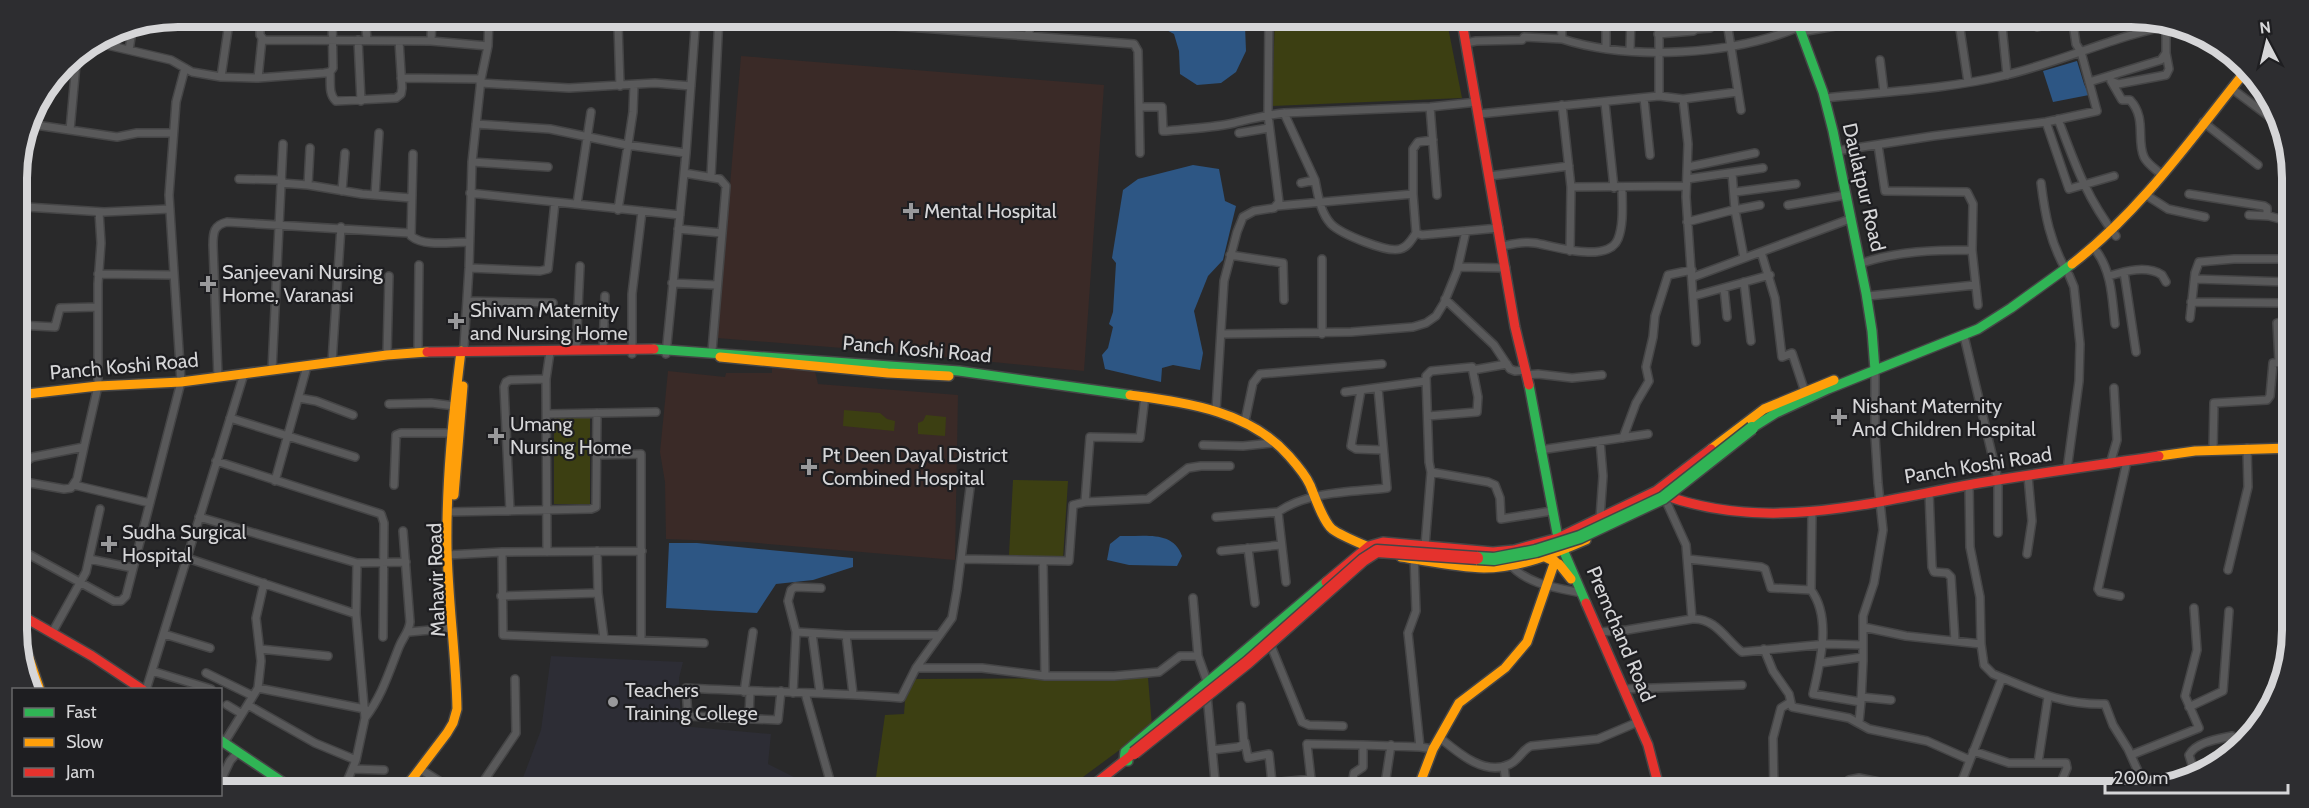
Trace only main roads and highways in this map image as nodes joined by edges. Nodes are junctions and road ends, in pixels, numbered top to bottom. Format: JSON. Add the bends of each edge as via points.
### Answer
{"nodes":[{"id":1,"x":1463,"y":27,"type":"edge"},
{"id":2,"x":1800,"y":27,"type":"edge"},
{"id":3,"x":2243,"y":76,"type":"edge"},
{"id":4,"x":2245,"y":78,"type":"edge"},
{"id":5,"x":2233,"y":90,"type":"junction"},
{"id":6,"x":2205,"y":124,"type":"junction"},
{"id":7,"x":2149,"y":197,"type":"junction"},
{"id":8,"x":2114,"y":234,"type":"junction"},
{"id":9,"x":2067,"y":272,"type":"junction"},
{"id":10,"x":464,"y":349,"type":"junction"},
{"id":11,"x":666,"y":351,"type":"junction"},
{"id":12,"x":552,"y":352,"type":"junction"},
{"id":13,"x":632,"y":352,"type":"junction"},
{"id":14,"x":392,"y":355,"type":"junction"},
{"id":15,"x":1875,"y":370,"type":"junction"},
{"id":16,"x":238,"y":376,"type":"junction"},
{"id":17,"x":1853,"y":378,"type":"junction"},
{"id":18,"x":27,"y":393,"type":"edge"},
{"id":19,"x":1145,"y":399,"type":"junction"},
{"id":20,"x":455,"y":433,"type":"junction"},
{"id":21,"x":2282,"y":448,"type":"edge"},
{"id":22,"x":1656,"y":491,"type":"junction"},
{"id":23,"x":1313,"y":496,"type":"junction"},
{"id":24,"x":1669,"y":500,"type":"junction"},
{"id":25,"x":1558,"y":538,"type":"junction"},
{"id":26,"x":1369,"y":546,"type":"junction"},
{"id":27,"x":1564,"y":550,"type":"junction"},
{"id":28,"x":1383,"y":554,"type":"junction"},
{"id":29,"x":1549,"y":558,"type":"junction"},
{"id":30,"x":1580,"y":588,"type":"junction"},
{"id":31,"x":27,"y":623,"type":"edge"},
{"id":32,"x":141,"y":688,"type":"edge"},
{"id":33,"x":222,"y":741,"type":"edge"},
{"id":34,"x":1648,"y":745,"type":"junction"},
{"id":35,"x":1129,"y":757,"type":"junction"},
{"id":36,"x":422,"y":771,"type":"junction"},
{"id":37,"x":280,"y":781,"type":"edge"},
{"id":38,"x":412,"y":781,"type":"edge"},
{"id":39,"x":416,"y":781,"type":"edge"},
{"id":40,"x":1099,"y":781,"type":"edge"},
{"id":41,"x":1421,"y":781,"type":"edge"},
{"id":42,"x":1652,"y":781,"type":"edge"},
{"id":43,"x":1658,"y":781,"type":"edge"}],
"edges":[{"from":1,"to":25,"type":"main road","name":"Premchand Road","via":[[1515,327]]},
{"from":2,"to":15,"type":"main road","name":"Daulatpur Road","via":[[1824,98],[1862,263],[1875,344]]},
{"from":3,"to":5,"type":"main road"},
{"from":4,"to":5,"type":"main road"},
{"from":5,"to":6,"type":"main road"},
{"from":6,"to":7,"type":"main road"},
{"from":6,"to":7,"type":"main road","via":[[2162,175]]},
{"from":7,"to":8,"type":"main road"},
{"from":8,"to":9,"type":"main road"},
{"from":8,"to":9,"type":"main road","via":[[2097,252]]},
{"from":9,"to":15,"type":"main road","via":[[1964,338]]},
{"from":10,"to":12,"type":"main road","name":"Panch Koshi Road"},
{"from":10,"to":14,"type":"main road","name":"Panch Koshi Road"},
{"from":10,"to":20,"type":"main road"},
{"from":10,"to":20,"type":"main road"},
{"from":11,"to":13,"type":"main road","name":"Panch Koshi Road"},
{"from":11,"to":19,"type":"main road","via":[[888,374],[952,376]]},
{"from":11,"to":19,"type":"main road","name":"Panch Koshi Road","via":[[712,351],[959,371]]},
{"from":12,"to":13,"type":"main road"},
{"from":12,"to":13,"type":"main road","name":"Panch Koshi Road"},
{"from":14,"to":16,"type":"main road","name":"Panch Koshi Road"},
{"from":14,"to":16,"type":"main road","name":"Panch Koshi Road","via":[[388,360]]},
{"from":15,"to":17,"type":"main road"},
{"from":16,"to":18,"type":"main road","name":"Panch Koshi Road"},
{"from":17,"to":22,"type":"main road","via":[[1840,377],[1764,409]]},
{"from":17,"to":24,"type":"main road","via":[[1844,387],[1768,422]]},
{"from":17,"to":35,"type":"main road","bridge":true,"via":[[1773,414],[1663,498],[1580,537],[1494,559],[1377,551]]},
{"from":19,"to":23,"type":"main road","via":[[1214,414],[1257,433],[1282,452]]},
{"from":19,"to":23,"type":"main road","name":"Panch Koshi Road","via":[[1182,402],[1245,421],[1281,446],[1312,488]]},
{"from":20,"to":36,"type":"main road","via":[[450,555],[456,709],[441,746]]},
{"from":21,"to":24,"type":"main road","name":"Panch Koshi Road","via":[[2213,450],[2127,461],[1796,514],[1720,510]]},
{"from":22,"to":24,"type":"main road","name":"Panch Koshi Road"},
{"from":22,"to":25,"type":"main road","name":"Panch Koshi Road"},
{"from":23,"to":26,"type":"main road","name":"Panch Koshi Road","via":[[1332,530]]},
{"from":24,"to":27,"type":"main road","name":"Panch Koshi Road"},
{"from":25,"to":26,"type":"main road","name":"Panch Koshi Road","via":[[1492,552],[1383,542]]},
{"from":25,"to":27,"type":"main road","name":"Premchand Road"},
{"from":26,"to":28,"type":"main road","name":"Panch Koshi Road"},
{"from":26,"to":35,"type":"main road","via":[[1125,752]]},
{"from":27,"to":29,"type":"main road","name":"Panch Koshi Road"},
{"from":27,"to":30,"type":"main road","name":"Premchand Road"},
{"from":28,"to":29,"type":"main road","name":"Panch Koshi Road","via":[[1473,567],[1499,567]]},
{"from":28,"to":35,"type":"main road","via":[[1373,557],[1207,701],[1131,761]]},
{"from":29,"to":30,"type":"main road"},
{"from":29,"to":41,"type":"main road","via":[[1527,642],[1505,668],[1459,703],[1433,749]]},
{"from":30,"to":34,"type":"main road","name":"Premchand Road"},
{"from":31,"to":32,"type":"main road","via":[[52,633]]},
{"from":33,"to":37,"type":"main road"},
{"from":34,"to":42,"type":"main road","name":"Premchand Road"},
{"from":34,"to":43,"type":"main road","name":"Premchand Road"},
{"from":35,"to":40,"type":"main road"},
{"from":36,"to":38,"type":"main road"},
{"from":36,"to":39,"type":"main road"}]}
